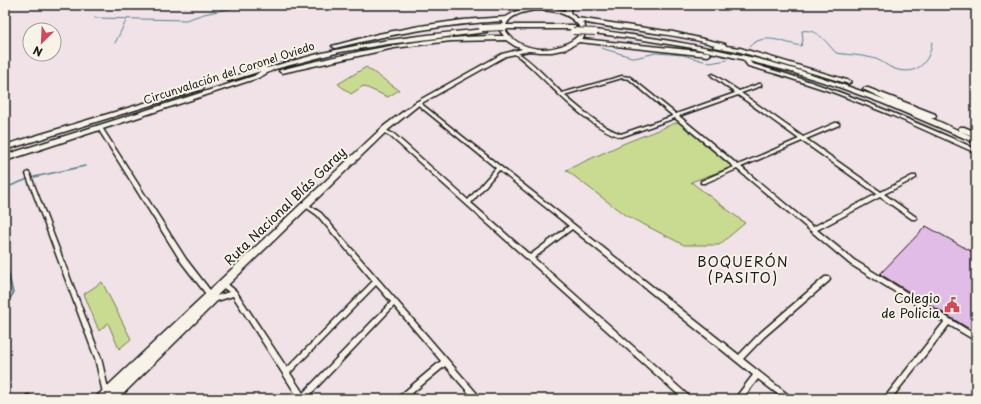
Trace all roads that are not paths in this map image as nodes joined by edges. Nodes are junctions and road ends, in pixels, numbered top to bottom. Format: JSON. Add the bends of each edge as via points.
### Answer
{"nodes":[{"id":1,"x":564,"y":5,"type":"edge"},
{"id":2,"x":569,"y":5,"type":"edge"},
{"id":3,"x":534,"y":7,"type":"edge"},
{"id":4,"x":550,"y":9,"type":"junction"},
{"id":5,"x":567,"y":14,"type":"junction"},
{"id":6,"x":506,"y":19,"type":"junction"},
{"id":7,"x":576,"y":19,"type":"junction"},
{"id":8,"x":483,"y":30,"type":"junction"},
{"id":9,"x":595,"y":30,"type":"junction"},
{"id":10,"x":510,"y":40,"type":"junction"},
{"id":11,"x":578,"y":40,"type":"junction"},
{"id":12,"x":336,"y":46,"type":"junction"},
{"id":13,"x":528,"y":48,"type":"junction"},
{"id":14,"x":738,"y":49,"type":"junction"},
{"id":15,"x":514,"y":52,"type":"junction"},
{"id":16,"x":504,"y":55,"type":"junction"},
{"id":17,"x":741,"y":57,"type":"junction"},
{"id":18,"x":713,"y":75,"type":"dead end"},
{"id":19,"x":256,"y":77,"type":"junction"},
{"id":20,"x":760,"y":85,"type":"dead end"},
{"id":21,"x":738,"y":93,"type":"junction"},
{"id":22,"x":563,"y":94,"type":"junction"},
{"id":23,"x":418,"y":104,"type":"junction"},
{"id":24,"x":676,"y":116,"type":"junction"},
{"id":25,"x":837,"y":124,"type":"dead end"},
{"id":26,"x":99,"y":127,"type":"junction"},
{"id":27,"x":383,"y":130,"type":"junction"},
{"id":28,"x":976,"y":135,"type":"edge"},
{"id":29,"x":802,"y":139,"type":"junction"},
{"id":30,"x":976,"y":141,"type":"edge"},
{"id":31,"x":5,"y":148,"type":"edge"},
{"id":32,"x":976,"y":150,"type":"edge"},
{"id":33,"x":5,"y":158,"type":"edge"},
{"id":34,"x":499,"y":167,"type":"junction"},
{"id":35,"x":738,"y":167,"type":"junction"},
{"id":36,"x":28,"y":174,"type":"dead end"},
{"id":37,"x":914,"y":177,"type":"dead end"},
{"id":38,"x":703,"y":182,"type":"dead end"},
{"id":39,"x":880,"y":194,"type":"junction"},
{"id":40,"x":468,"y":203,"type":"junction"},
{"id":41,"x":306,"y":205,"type":"junction"},
{"id":42,"x":914,"y":218,"type":"dead end"},
{"id":43,"x":573,"y":226,"type":"junction"},
{"id":44,"x":812,"y":229,"type":"junction"},
{"id":45,"x":530,"y":258,"type":"junction"},
{"id":46,"x":827,"y":279,"type":"dead end"},
{"id":47,"x":376,"y":281,"type":"junction"},
{"id":48,"x":223,"y":284,"type":"junction"},
{"id":49,"x":234,"y":293,"type":"junction"},
{"id":50,"x":211,"y":296,"type":"junction"},
{"id":51,"x":394,"y":302,"type":"junction"},
{"id":52,"x":948,"y":321,"type":"junction"},
{"id":53,"x":976,"y":338,"type":"edge"},
{"id":54,"x":738,"y":359,"type":"junction"},
{"id":55,"x":446,"y":361,"type":"junction"},
{"id":56,"x":286,"y":373,"type":"junction"},
{"id":57,"x":758,"y":374,"type":"junction"},
{"id":58,"x":107,"y":397,"type":"edge"},
{"id":59,"x":303,"y":398,"type":"edge"},
{"id":60,"x":400,"y":399,"type":"edge"},
{"id":61,"x":478,"y":399,"type":"edge"},
{"id":62,"x":688,"y":399,"type":"edge"},
{"id":63,"x":738,"y":399,"type":"edge"},
{"id":64,"x":789,"y":399,"type":"edge"},
{"id":65,"x":887,"y":399,"type":"edge"}],
"edges":[{"from":1,"to":4,"type":"highway"},
{"from":2,"to":5,"type":"highway"},
{"from":3,"to":4,"type":"highway"},
{"from":3,"to":6,"type":"highway"},
{"from":4,"to":5,"type":"highway"},
{"from":5,"to":7,"type":"highway"},
{"from":6,"to":10,"type":"highway","via":[[503,30]]},
{"from":6,"to":12,"type":"highway","via":[[445,23],[405,29]]},
{"from":7,"to":11,"type":"highway","via":[[583,30]]},
{"from":7,"to":14,"type":"highway","via":[[706,40]]},
{"from":8,"to":9,"type":"highway","name":"Circunvalación del Coronel Oviedo","bridge":true},
{"from":8,"to":12,"type":"highway","name":"Circunvalación del Coronel Oviedo","via":[[449,30]]},
{"from":8,"to":19,"type":"highway","name":"Circunvalación del Coronel Oviedo","via":[[399,39],[350,48],[294,62],[260,73]]},
{"from":9,"to":14,"type":"highway","name":"Circunvalación del Coronel Oviedo"},
{"from":9,"to":17,"type":"highway","name":"Circunvalación del Coronel Oviedo"},
{"from":10,"to":13,"type":"highway"},
{"from":10,"to":16,"type":"highway","name":"Ruta Nacional Blás Garay","via":[[511,47]]},
{"from":10,"to":19,"type":"highway","via":[[492,38],[414,44]]},
{"from":11,"to":13,"type":"highway","via":[[557,50]]},
{"from":11,"to":17,"type":"highway"},
{"from":12,"to":31,"type":"highway","name":"Circunvalación del Coronel Oviedo"},
{"from":13,"to":15,"type":"highway","name":"Ruta Nacional Blás Garay"},
{"from":14,"to":28,"type":"highway","name":"Circunvalación del Coronel Oviedo","via":[[882,94]]},
{"from":15,"to":16,"type":"highway","name":"Ruta Nacional Blás Garay"},
{"from":15,"to":22,"type":"street"},
{"from":16,"to":23,"type":"highway","name":"Ruta Nacional Blás Garay"},
{"from":17,"to":30,"type":"highway","name":"Circunvalación del Coronel Oviedo","via":[[852,89]]},
{"from":17,"to":32,"type":"street","via":[[750,65],[816,85]]},
{"from":18,"to":21,"type":"street"},
{"from":19,"to":26,"type":"highway","name":"Circunvalación del Coronel Oviedo"},
{"from":20,"to":21,"type":"street"},
{"from":21,"to":24,"type":"street"},
{"from":21,"to":29,"type":"street"},
{"from":22,"to":24,"type":"street","via":[[626,77]]},
{"from":22,"to":24,"type":"street","via":[[597,125],[621,136]]},
{"from":23,"to":27,"type":"highway","name":"Ruta Nacional Blás Garay"},
{"from":23,"to":34,"type":"street"},
{"from":24,"to":35,"type":"street"},
{"from":25,"to":29,"type":"street"},
{"from":26,"to":33,"type":"highway","name":"Circunvalación del Coronel Oviedo"},
{"from":26,"to":50,"type":"street","via":[[184,261]]},
{"from":27,"to":40,"type":"street","via":[[392,135]]},
{"from":27,"to":41,"type":"highway","name":"Ruta Nacional Blás Garay"},
{"from":29,"to":35,"type":"street"},
{"from":29,"to":39,"type":"street"},
{"from":34,"to":40,"type":"street"},
{"from":34,"to":43,"type":"street"},
{"from":35,"to":38,"type":"street"},
{"from":35,"to":44,"type":"street"},
{"from":36,"to":58,"type":"street","via":[[98,358]]},
{"from":37,"to":39,"type":"street"},
{"from":39,"to":42,"type":"street"},
{"from":39,"to":44,"type":"street"},
{"from":40,"to":45,"type":"street"},
{"from":41,"to":47,"type":"street","via":[[319,214]]},
{"from":41,"to":48,"type":"highway","name":"Ruta Nacional Blás Garay"},
{"from":43,"to":45,"type":"street"},
{"from":43,"to":54,"type":"street"},
{"from":44,"to":52,"type":"street","via":[[852,262]]},
{"from":45,"to":62,"type":"street"},
{"from":46,"to":54,"type":"street"},
{"from":47,"to":51,"type":"street"},
{"from":47,"to":56,"type":"street"},
{"from":48,"to":49,"type":"street"},
{"from":48,"to":50,"type":"highway","name":"Ruta Nacional Blás Garay"},
{"from":49,"to":56,"type":"street"},
{"from":49,"to":58,"type":"street","via":[[215,299]]},
{"from":50,"to":58,"type":"highway","name":"Ruta Nacional Blás Garay"},
{"from":51,"to":55,"type":"street"},
{"from":51,"to":59,"type":"street"},
{"from":52,"to":53,"type":"street"},
{"from":52,"to":65,"type":"street"},
{"from":54,"to":57,"type":"street"},
{"from":55,"to":60,"type":"street"},
{"from":55,"to":61,"type":"street"},
{"from":56,"to":59,"type":"street"},
{"from":57,"to":63,"type":"street"},
{"from":57,"to":64,"type":"street"}]}
